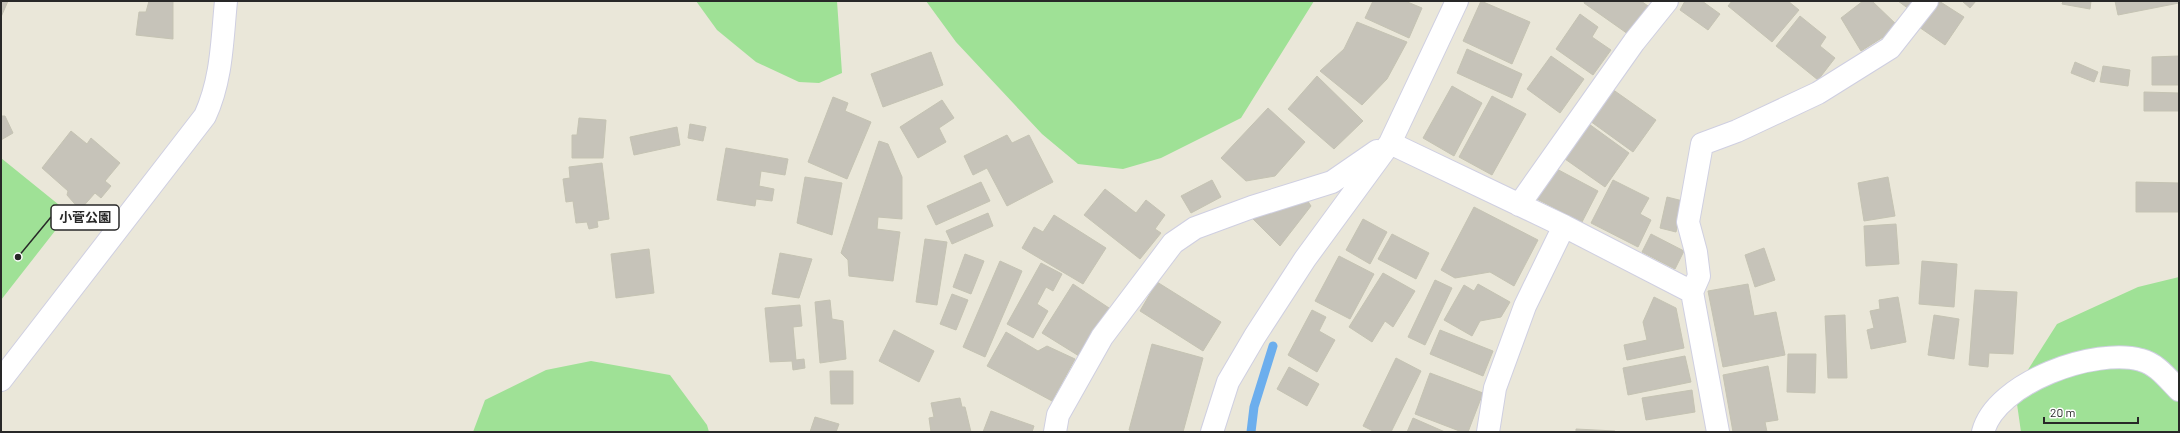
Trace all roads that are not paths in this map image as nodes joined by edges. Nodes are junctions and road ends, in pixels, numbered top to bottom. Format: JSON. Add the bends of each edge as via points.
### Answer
{"nodes":[{"id":1,"x":226,"y":1,"type":"edge"},
{"id":2,"x":1457,"y":1,"type":"edge"},
{"id":3,"x":1667,"y":1,"type":"edge"},
{"id":4,"x":1927,"y":1,"type":"edge"},
{"id":5,"x":1390,"y":143,"type":"junction"},
{"id":6,"x":1519,"y":205,"type":"junction"},
{"id":7,"x":1564,"y":226,"type":"junction"},
{"id":8,"x":1692,"y":292,"type":"junction"},
{"id":9,"x":1,"y":380,"type":"edge"},
{"id":10,"x":2179,"y":390,"type":"edge"},
{"id":11,"x":1054,"y":432,"type":"edge"},
{"id":12,"x":1212,"y":432,"type":"edge"},
{"id":13,"x":1488,"y":432,"type":"edge"},
{"id":14,"x":1718,"y":432,"type":"edge"},
{"id":15,"x":1983,"y":432,"type":"edge"}],
"edges":[{"from":1,"to":9,"type":"street","via":[[220,70],[215,95],[205,116]]},
{"from":2,"to":5,"type":"street"},
{"from":3,"to":6,"type":"street","via":[[1629,48]]},
{"from":4,"to":8,"type":"street","via":[[1890,48],[1813,97],[1702,144],[1688,222],[1699,276]]},
{"from":5,"to":6,"type":"street"},
{"from":5,"to":11,"type":"street","via":[[1332,182],[1195,228],[1173,243],[1102,337],[1058,415]]},
{"from":5,"to":12,"type":"street","via":[[1305,259],[1251,343],[1228,382]]},
{"from":6,"to":7,"type":"street"},
{"from":7,"to":8,"type":"street"},
{"from":7,"to":13,"type":"street","via":[[1520,319],[1495,388]]},
{"from":8,"to":14,"type":"street"},
{"from":10,"to":15,"type":"street","via":[[2157,368],[2142,360],[2122,357],[2064,366],[2038,377],[2013,394],[1996,410]]}]}
